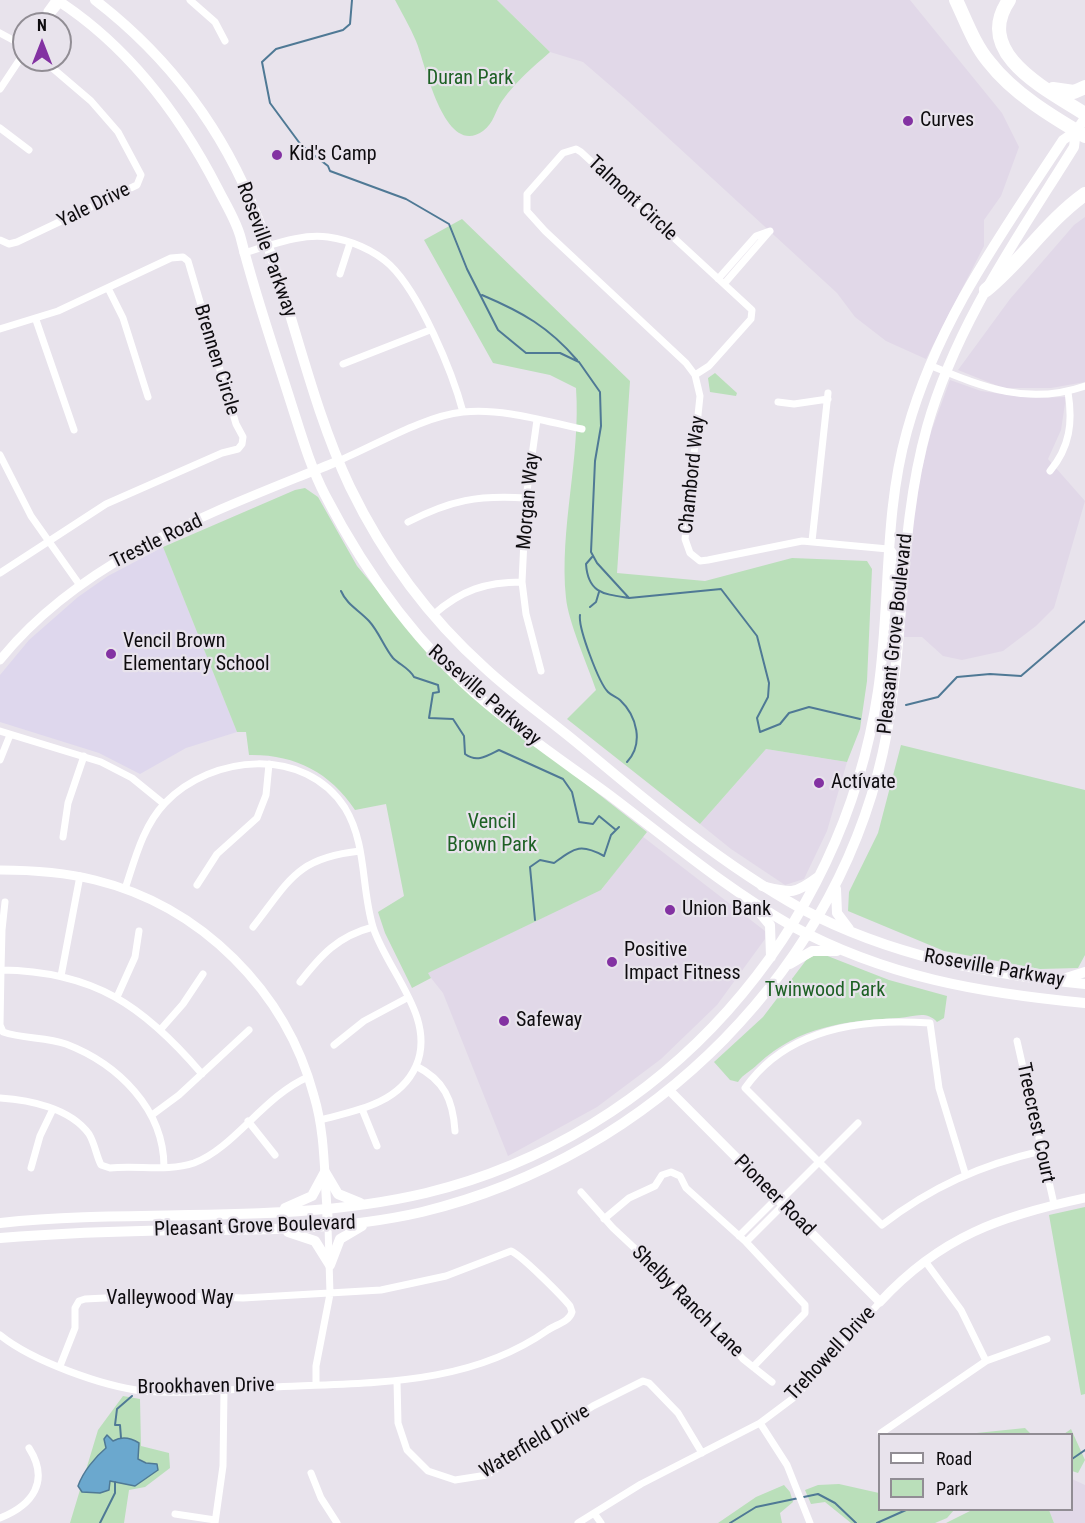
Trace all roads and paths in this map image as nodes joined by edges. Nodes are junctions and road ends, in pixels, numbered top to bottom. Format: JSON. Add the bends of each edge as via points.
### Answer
{"nodes":[{"id":1,"x":95,"y":0,"type":"edge"},
{"id":2,"x":190,"y":0,"type":"edge"},
{"id":3,"x":956,"y":0,"type":"edge"},
{"id":4,"x":1009,"y":0,"type":"edge"},
{"id":5,"x":59,"y":1,"type":"edge"},
{"id":6,"x":225,"y":41,"type":"dead end"},
{"id":7,"x":12,"y":71,"type":"edge"},
{"id":8,"x":57,"y":72,"type":"edge"},
{"id":9,"x":1041,"y":84,"type":"junction"},
{"id":10,"x":1085,"y":87,"type":"edge"},
{"id":11,"x":0,"y":89,"type":"edge"},
{"id":12,"x":1085,"y":116,"type":"edge"},
{"id":13,"x":0,"y":128,"type":"edge"},
{"id":14,"x":1081,"y":134,"type":"edge"},
{"id":15,"x":29,"y":150,"type":"dead end"},
{"id":16,"x":1085,"y":194,"type":"edge"},
{"id":17,"x":0,"y":240,"type":"edge"},
{"id":18,"x":350,"y":243,"type":"junction"},
{"id":19,"x":268,"y":247,"type":"junction"},
{"id":20,"x":243,"y":254,"type":"junction"},
{"id":21,"x":340,"y":274,"type":"dead end"},
{"id":22,"x":718,"y":279,"type":"junction"},
{"id":23,"x":724,"y":284,"type":"junction"},
{"id":24,"x":108,"y":288,"type":"junction"},
{"id":25,"x":986,"y":290,"type":"junction"},
{"id":26,"x":36,"y":320,"type":"junction"},
{"id":27,"x":0,"y":329,"type":"edge"},
{"id":28,"x":430,"y":330,"type":"junction"},
{"id":29,"x":343,"y":364,"type":"dead end"},
{"id":30,"x":929,"y":365,"type":"junction"},
{"id":31,"x":946,"y":372,"type":"junction"},
{"id":32,"x":695,"y":375,"type":"junction"},
{"id":33,"x":1085,"y":386,"type":"edge"},
{"id":34,"x":1068,"y":392,"type":"junction"},
{"id":35,"x":148,"y":397,"type":"dead end"},
{"id":36,"x":778,"y":402,"type":"dead end"},
{"id":37,"x":463,"y":412,"type":"junction"},
{"id":38,"x":537,"y":420,"type":"junction"},
{"id":39,"x":582,"y":429,"type":"dead end"},
{"id":40,"x":74,"y":430,"type":"dead end"},
{"id":41,"x":0,"y":455,"type":"edge"},
{"id":42,"x":339,"y":461,"type":"junction"},
{"id":43,"x":314,"y":471,"type":"junction"},
{"id":44,"x":1050,"y":471,"type":"dead end"},
{"id":45,"x":526,"y":498,"type":"junction"},
{"id":46,"x":408,"y":522,"type":"dead end"},
{"id":47,"x":812,"y":541,"type":"junction"},
{"id":48,"x":48,"y":542,"type":"junction"},
{"id":49,"x":888,"y":549,"type":"junction"},
{"id":50,"x":0,"y":573,"type":"edge"},
{"id":51,"x":522,"y":582,"type":"junction"},
{"id":52,"x":79,"y":584,"type":"junction"},
{"id":53,"x":433,"y":615,"type":"junction"},
{"id":54,"x":899,"y":624,"type":"junction"},
{"id":55,"x":0,"y":660,"type":"edge"},
{"id":56,"x":541,"y":671,"type":"dead end"},
{"id":57,"x":0,"y":731,"type":"edge"},
{"id":58,"x":10,"y":735,"type":"junction"},
{"id":59,"x":84,"y":756,"type":"junction"},
{"id":60,"x":0,"y":760,"type":"edge"},
{"id":61,"x":269,"y":764,"type":"junction"},
{"id":62,"x":164,"y":804,"type":"junction"},
{"id":63,"x":63,"y":837,"type":"dead end"},
{"id":64,"x":360,"y":851,"type":"junction"},
{"id":65,"x":0,"y":870,"type":"edge"},
{"id":66,"x":820,"y":875,"type":"junction"},
{"id":67,"x":80,"y":876,"type":"junction"},
{"id":68,"x":836,"y":884,"type":"junction"},
{"id":69,"x":197,"y":885,"type":"dead end"},
{"id":70,"x":762,"y":886,"type":"junction"},
{"id":71,"x":125,"y":888,"type":"junction"},
{"id":72,"x":5,"y":902,"type":"dead end"},
{"id":73,"x":751,"y":902,"type":"junction"},
{"id":74,"x":802,"y":909,"type":"junction"},
{"id":75,"x":818,"y":917,"type":"junction"},
{"id":76,"x":792,"y":926,"type":"junction"},
{"id":77,"x":253,"y":927,"type":"dead end"},
{"id":78,"x":373,"y":927,"type":"junction"},
{"id":79,"x":139,"y":931,"type":"dead end"},
{"id":80,"x":853,"y":933,"type":"junction"},
{"id":81,"x":807,"y":935,"type":"junction"},
{"id":82,"x":846,"y":952,"type":"junction"},
{"id":83,"x":771,"y":958,"type":"junction"},
{"id":84,"x":788,"y":966,"type":"junction"},
{"id":85,"x":1,"y":970,"type":"edge"},
{"id":86,"x":1085,"y":972,"type":"edge"},
{"id":87,"x":203,"y":974,"type":"dead end"},
{"id":88,"x":61,"y":976,"type":"junction"},
{"id":89,"x":1057,"y":980,"type":"junction"},
{"id":90,"x":300,"y":982,"type":"dead end"},
{"id":91,"x":1085,"y":984,"type":"edge"},
{"id":92,"x":117,"y":997,"type":"junction"},
{"id":93,"x":407,"y":998,"type":"junction"},
{"id":94,"x":1085,"y":1003,"type":"edge"},
{"id":95,"x":161,"y":1029,"type":"junction"},
{"id":96,"x":249,"y":1030,"type":"dead end"},
{"id":97,"x":1017,"y":1041,"type":"dead end"},
{"id":98,"x":334,"y":1045,"type":"dead end"},
{"id":99,"x":416,"y":1066,"type":"junction"},
{"id":100,"x":202,"y":1074,"type":"junction"},
{"id":101,"x":308,"y":1077,"type":"junction"},
{"id":102,"x":657,"y":1080,"type":"junction"},
{"id":103,"x":669,"y":1090,"type":"junction"},
{"id":104,"x":0,"y":1098,"type":"edge"},
{"id":105,"x":53,"y":1109,"type":"junction"},
{"id":106,"x":362,"y":1109,"type":"junction"},
{"id":107,"x":152,"y":1115,"type":"junction"},
{"id":108,"x":248,"y":1120,"type":"junction"},
{"id":109,"x":320,"y":1120,"type":"junction"},
{"id":110,"x":626,"y":1121,"type":"junction"},
{"id":111,"x":858,"y":1123,"type":"dead end"},
{"id":112,"x":455,"y":1131,"type":"dead end"},
{"id":113,"x":377,"y":1146,"type":"dead end"},
{"id":114,"x":1041,"y":1151,"type":"junction"},
{"id":115,"x":275,"y":1155,"type":"dead end"},
{"id":116,"x":819,"y":1162,"type":"junction"},
{"id":117,"x":164,"y":1167,"type":"junction"},
{"id":118,"x":31,"y":1168,"type":"dead end"},
{"id":119,"x":325,"y":1172,"type":"junction"},
{"id":120,"x":965,"y":1173,"type":"junction"},
{"id":121,"x":581,"y":1192,"type":"dead end"},
{"id":122,"x":1085,"y":1198,"type":"edge"},
{"id":123,"x":780,"y":1202,"type":"junction"},
{"id":124,"x":1054,"y":1204,"type":"junction"},
{"id":125,"x":366,"y":1205,"type":"junction"},
{"id":126,"x":327,"y":1208,"type":"junction"},
{"id":127,"x":276,"y":1211,"type":"junction"},
{"id":128,"x":604,"y":1219,"type":"junction"},
{"id":129,"x":0,"y":1222,"type":"edge"},
{"id":130,"x":369,"y":1222,"type":"junction"},
{"id":131,"x":328,"y":1226,"type":"junction"},
{"id":132,"x":278,"y":1229,"type":"junction"},
{"id":133,"x":740,"y":1236,"type":"junction"},
{"id":134,"x":0,"y":1238,"type":"edge"},
{"id":135,"x":746,"y":1242,"type":"junction"},
{"id":136,"x":925,"y":1261,"type":"junction"},
{"id":137,"x":330,"y":1265,"type":"junction"},
{"id":138,"x":330,"y":1294,"type":"junction"},
{"id":139,"x":880,"y":1302,"type":"junction"},
{"id":140,"x":0,"y":1335,"type":"edge"},
{"id":141,"x":1047,"y":1339,"type":"dead end"},
{"id":142,"x":986,"y":1361,"type":"junction"},
{"id":143,"x":60,"y":1366,"type":"junction"},
{"id":144,"x":753,"y":1367,"type":"junction"},
{"id":145,"x":397,"y":1381,"type":"junction"},
{"id":146,"x":772,"y":1382,"type":"dead end"},
{"id":147,"x":316,"y":1385,"type":"junction"},
{"id":148,"x":224,"y":1390,"type":"junction"},
{"id":149,"x":760,"y":1423,"type":"junction"},
{"id":150,"x":881,"y":1433,"type":"dead end"},
{"id":151,"x":29,"y":1448,"type":"dead end"},
{"id":152,"x":702,"y":1453,"type":"junction"},
{"id":153,"x":311,"y":1473,"type":"dead end"},
{"id":154,"x":594,"y":1513,"type":"junction"},
{"id":155,"x":175,"y":1514,"type":"dead end"},
{"id":156,"x":0,"y":1518,"type":"edge"},
{"id":157,"x":215,"y":1521,"type":"edge"},
{"id":158,"x":337,"y":1523,"type":"edge"},
{"id":159,"x":578,"y":1523,"type":"edge"},
{"id":160,"x":601,"y":1523,"type":"edge"},
{"id":161,"x":810,"y":1523,"type":"edge"}],
"edges":[{"from":1,"to":19,"type":"main road","name":"Roseville Parkway","via":[[133,31],[191,93],[235,166]]},
{"from":2,"to":6,"type":"street","via":[[215,22]]},
{"from":3,"to":14,"type":"highway","via":[[975,41],[1002,77]]},
{"from":4,"to":9,"type":"highway","via":[[1000,21],[1002,47],[1011,62]]},
{"from":5,"to":20,"type":"main road","name":"Roseville Parkway","via":[[112,44],[170,108],[206,166],[241,238]]},
{"from":7,"to":11,"type":"street"},
{"from":8,"to":17,"type":"street","name":"Yale Drive","via":[[91,101],[118,132],[141,175],[140,181],[17,242]]},
{"from":9,"to":10,"type":"highway","via":[[1065,93]]},
{"from":9,"to":12,"type":"highway"},
{"from":12,"to":14,"type":"main road","name":"Pleasant Grove Boulevard"},
{"from":13,"to":15,"type":"street"},
{"from":14,"to":25,"type":"main road","name":"Pleasant Grove Boulevard"},
{"from":14,"to":30,"type":"main road","name":"Pleasant Grove Boulevard","via":[[1063,140],[970,281]]},
{"from":16,"to":25,"type":"highway","via":[[1049,224]]},
{"from":18,"to":19,"type":"street","via":[[310,236]]},
{"from":18,"to":21,"type":"street"},
{"from":18,"to":28,"type":"street","via":[[378,255],[391,266]]},
{"from":19,"to":20,"type":"street"},
{"from":19,"to":42,"type":"main road","name":"Roseville Parkway"},
{"from":20,"to":43,"type":"main road","name":"Roseville Parkway"},
{"from":22,"to":23,"type":"street","name":"Talmont Circle"},
{"from":22,"to":23,"type":"street","via":[[756,236],[770,231]]},
{"from":22,"to":32,"type":"street","name":"Talmont Circle","via":[[576,149],[563,153],[527,194],[526,204],[532,218]]},
{"from":23,"to":32,"type":"street","name":"Talmont Circle","via":[[749,305],[752,315],[709,366]]},
{"from":24,"to":26,"type":"street","name":"Brennen Circle"},
{"from":24,"to":35,"type":"street","via":[[123,318]]},
{"from":24,"to":48,"type":"street","name":"Brennen Circle","via":[[171,258],[183,257],[188,261],[242,444],[106,504]]},
{"from":25,"to":31,"type":"main road","name":"Pleasant Grove Boulevard"},
{"from":26,"to":27,"type":"street","name":"Brennen Circle"},
{"from":26,"to":40,"type":"street"},
{"from":28,"to":29,"type":"street"},
{"from":28,"to":37,"type":"street","via":[[451,374]]},
{"from":30,"to":31,"type":"street"},
{"from":30,"to":49,"type":"main road","name":"Pleasant Grove Boulevard","via":[[901,455]]},
{"from":31,"to":34,"type":"street","via":[[1005,393]]},
{"from":31,"to":54,"type":"main road","name":"Pleasant Grove Boulevard","via":[[915,473]]},
{"from":32,"to":47,"type":"street","name":"Chambord Way","via":[[700,396],[685,539],[690,552],[700,561],[776,544]]},
{"from":33,"to":34,"type":"street"},
{"from":34,"to":44,"type":"street","via":[[1068,439]]},
{"from":36,"to":47,"type":"street","via":[[794,405],[828,396]]},
{"from":37,"to":38,"type":"street","via":[[503,413]]},
{"from":37,"to":42,"type":"street","via":[[429,422]]},
{"from":38,"to":39,"type":"street"},
{"from":38,"to":45,"type":"street","name":"Morgan Way"},
{"from":41,"to":48,"type":"street","via":[[19,496]]},
{"from":42,"to":43,"type":"street","name":"Trestle Road"},
{"from":42,"to":53,"type":"main road","name":"Roseville Parkway","via":[[377,537]]},
{"from":43,"to":52,"type":"street","name":"Trestle Road","via":[[148,543]]},
{"from":43,"to":73,"type":"main road","name":"Roseville Parkway","via":[[377,586],[446,666],[522,732]]},
{"from":45,"to":46,"type":"street","via":[[462,499]]},
{"from":45,"to":51,"type":"street","name":"Morgan Way"},
{"from":47,"to":49,"type":"street","name":"Chambord Way"},
{"from":48,"to":50,"type":"street"},
{"from":48,"to":52,"type":"street"},
{"from":49,"to":54,"type":"main road","via":[[895,560],[892,612]]},
{"from":49,"to":66,"type":"main road","name":"Pleasant Grove Boulevard","via":[[882,657],[873,720],[846,815]]},
{"from":51,"to":53,"type":"street","via":[[477,586]]},
{"from":51,"to":56,"type":"street","name":"Morgan Way"},
{"from":52,"to":55,"type":"street","name":"Trestle Road","via":[[41,616]]},
{"from":53,"to":70,"type":"main road","name":"Roseville Parkway","via":[[514,693],[635,791]]},
{"from":54,"to":68,"type":"main road","name":"Pleasant Grove Boulevard","via":[[890,711],[879,767]]},
{"from":57,"to":58,"type":"street"},
{"from":58,"to":59,"type":"street"},
{"from":58,"to":60,"type":"street"},
{"from":59,"to":62,"type":"street","via":[[132,778]]},
{"from":59,"to":63,"type":"street","via":[[68,803]]},
{"from":61,"to":62,"type":"street","via":[[237,765],[203,776]]},
{"from":61,"to":64,"type":"street","via":[[300,771],[325,787],[351,820]]},
{"from":61,"to":69,"type":"street","via":[[266,795],[257,818],[217,854]]},
{"from":62,"to":71,"type":"street","via":[[146,830]]},
{"from":64,"to":77,"type":"street","via":[[333,854],[309,863]]},
{"from":64,"to":78,"type":"street"},
{"from":65,"to":67,"type":"street"},
{"from":66,"to":70,"type":"main road","via":[[801,890],[790,893]]},
{"from":66,"to":74,"type":"main road","name":"Pleasant Grove Boulevard"},
{"from":67,"to":71,"type":"street"},
{"from":67,"to":88,"type":"street"},
{"from":68,"to":75,"type":"main road","name":"Pleasant Grove Boulevard"},
{"from":68,"to":80,"type":"main road","via":[[837,913]]},
{"from":70,"to":74,"type":"main road","name":"Roseville Parkway"},
{"from":71,"to":101,"type":"street","via":[[181,916],[240,964],[286,1026]]},
{"from":72,"to":85,"type":"street"},
{"from":73,"to":76,"type":"main road","name":"Roseville Parkway"},
{"from":73,"to":83,"type":"main road","via":[[770,925]]},
{"from":74,"to":75,"type":"main road","name":"Roseville Parkway"},
{"from":74,"to":76,"type":"main road","name":"Pleasant Grove Boulevard"},
{"from":75,"to":80,"type":"main road","name":"Roseville Parkway"},
{"from":75,"to":81,"type":"main road","name":"Pleasant Grove Boulevard"},
{"from":76,"to":81,"type":"main road","name":"Roseville Parkway"},
{"from":76,"to":83,"type":"main road","name":"Pleasant Grove Boulevard"},
{"from":78,"to":90,"type":"street","via":[[332,945]]},
{"from":78,"to":93,"type":"street"},
{"from":79,"to":92,"type":"street","via":[[135,957]]},
{"from":80,"to":89,"type":"main road","name":"Roseville Parkway","via":[[946,964]]},
{"from":81,"to":82,"type":"main road","name":"Roseville Parkway"},
{"from":81,"to":84,"type":"main road","name":"Pleasant Grove Boulevard"},
{"from":82,"to":84,"type":"main road","via":[[812,951]]},
{"from":82,"to":94,"type":"main road","name":"Roseville Parkway","via":[[952,986]]},
{"from":83,"to":102,"type":"main road","name":"Pleasant Grove Boulevard","via":[[706,1036]]},
{"from":84,"to":103,"type":"main road","name":"Pleasant Grove Boulevard","via":[[739,1025]]},
{"from":85,"to":88,"type":"street"},
{"from":85,"to":107,"type":"street","via":[[3,1032],[41,1037],[91,1056],[124,1080]]},
{"from":86,"to":89,"type":"main road"},
{"from":87,"to":95,"type":"street"},
{"from":88,"to":92,"type":"street"},
{"from":89,"to":91,"type":"main road","name":"Roseville Parkway"},
{"from":92,"to":95,"type":"street"},
{"from":93,"to":98,"type":"street","via":[[364,1021]]},
{"from":93,"to":99,"type":"street","via":[[420,1030]]},
{"from":95,"to":100,"type":"street"},
{"from":96,"to":100,"type":"street"},
{"from":97,"to":114,"type":"street","name":"Treecrest Court"},
{"from":99,"to":106,"type":"street","via":[[400,1088]]},
{"from":99,"to":112,"type":"street","via":[[445,1089]]},
{"from":100,"to":107,"type":"street"},
{"from":101,"to":108,"type":"street","via":[[289,1086]]},
{"from":101,"to":109,"type":"street"},
{"from":102,"to":110,"type":"main road","via":[[653,1092]]},
{"from":102,"to":125,"type":"main road","name":"Pleasant Grove Boulevard","via":[[592,1126],[510,1167],[451,1186]]},
{"from":103,"to":110,"type":"main road","name":"Pleasant Grove Boulevard"},
{"from":103,"to":123,"type":"street","name":"Pioneer Road"},
{"from":104,"to":105,"type":"street"},
{"from":105,"to":117,"type":"street","via":[[82,1126],[101,1164],[110,1168]]},
{"from":105,"to":118,"type":"street"},
{"from":106,"to":109,"type":"street"},
{"from":106,"to":113,"type":"street"},
{"from":107,"to":117,"type":"street","via":[[162,1137]]},
{"from":108,"to":115,"type":"street"},
{"from":108,"to":117,"type":"street","via":[[207,1156],[185,1165]]},
{"from":109,"to":119,"type":"street"},
{"from":110,"to":130,"type":"main road","name":"Pleasant Grove Boulevard","via":[[573,1153],[516,1180],[425,1211]]},
{"from":111,"to":116,"type":"street"},
{"from":114,"to":120,"type":"street"},
{"from":114,"to":124,"type":"street","name":"Treecrest Court"},
{"from":116,"to":120,"type":"street","via":[[882,1225],[933,1189]]},
{"from":116,"to":120,"type":"street","via":[[745,1088],[755,1074],[783,1050],[813,1034],[846,1026],[930,1023],[939,1088]]},
{"from":116,"to":123,"type":"street"},
{"from":119,"to":125,"type":"main road","via":[[339,1194]]},
{"from":119,"to":126,"type":"street"},
{"from":119,"to":127,"type":"main road","via":[[312,1196]]},
{"from":121,"to":128,"type":"street","name":"Shelby Ranch Lane"},
{"from":122,"to":124,"type":"street","name":"Trehowell Drive"},
{"from":123,"to":133,"type":"street"},
{"from":123,"to":135,"type":"street"},
{"from":123,"to":139,"type":"street","name":"Pioneer Road"},
{"from":124,"to":136,"type":"street","name":"Trehowell Drive","via":[[995,1221]]},
{"from":125,"to":126,"type":"main road","name":"Pleasant Grove Boulevard"},
{"from":126,"to":127,"type":"main road","name":"Pleasant Grove Boulevard"},
{"from":126,"to":131,"type":"main road"},
{"from":127,"to":129,"type":"main road","name":"Pleasant Grove Boulevard"},
{"from":128,"to":133,"type":"street","via":[[671,1172],[680,1176],[686,1188]]},
{"from":128,"to":144,"type":"street","name":"Shelby Ranch Lane","via":[[681,1291]]},
{"from":130,"to":131,"type":"main road","name":"Pleasant Grove Boulevard"},
{"from":130,"to":137,"type":"main road","via":[[340,1239]]},
{"from":131,"to":132,"type":"main road","name":"Pleasant Grove Boulevard"},
{"from":131,"to":137,"type":"street"},
{"from":132,"to":134,"type":"main road","name":"Pleasant Grove Boulevard"},
{"from":132,"to":137,"type":"main road","via":[[315,1241]]},
{"from":133,"to":135,"type":"street"},
{"from":135,"to":144,"type":"street","via":[[805,1305],[805,1312]]},
{"from":136,"to":139,"type":"street","name":"Trehowell Drive"},
{"from":136,"to":142,"type":"street","via":[[961,1310]]},
{"from":137,"to":138,"type":"street"},
{"from":138,"to":143,"type":"street","name":"Valleywood Way","via":[[85,1299],[75,1308],[75,1328]]},
{"from":138,"to":145,"type":"street","name":"Valleywood Way","via":[[422,1282],[511,1251],[519,1254],[570,1306],[572,1312],[566,1321],[500,1357],[450,1373]]},
{"from":138,"to":147,"type":"street"},
{"from":139,"to":149,"type":"street","name":"Trehowell Drive","via":[[796,1396]]},
{"from":140,"to":143,"type":"street","name":"Brookhaven Drive"},
{"from":141,"to":142,"type":"street"},
{"from":142,"to":150,"type":"street"},
{"from":143,"to":148,"type":"street","name":"Brookhaven Drive","via":[[97,1381],[142,1391]]},
{"from":144,"to":146,"type":"street","name":"Shelby Ranch Lane"},
{"from":145,"to":147,"type":"street","name":"Brookhaven Drive"},
{"from":145,"to":152,"type":"street","name":"Waterfield Drive","via":[[398,1423],[407,1450],[428,1471],[446,1479],[487,1475],[593,1406],[643,1381],[678,1413]]},
{"from":147,"to":148,"type":"street","name":"Brookhaven Drive"},
{"from":148,"to":157,"type":"street","via":[[223,1466]]},
{"from":149,"to":152,"type":"street","name":"Trehowell Drive"},
{"from":149,"to":161,"type":"street","via":[[782,1456]]},
{"from":151,"to":156,"type":"street","via":[[38,1462],[34,1490],[26,1504]]},
{"from":152,"to":154,"type":"street","name":"Trehowell Drive"},
{"from":153,"to":158,"type":"street"},
{"from":154,"to":159,"type":"street","name":"Trehowell Drive"},
{"from":154,"to":160,"type":"street"},
{"from":155,"to":157,"type":"street"}]}
